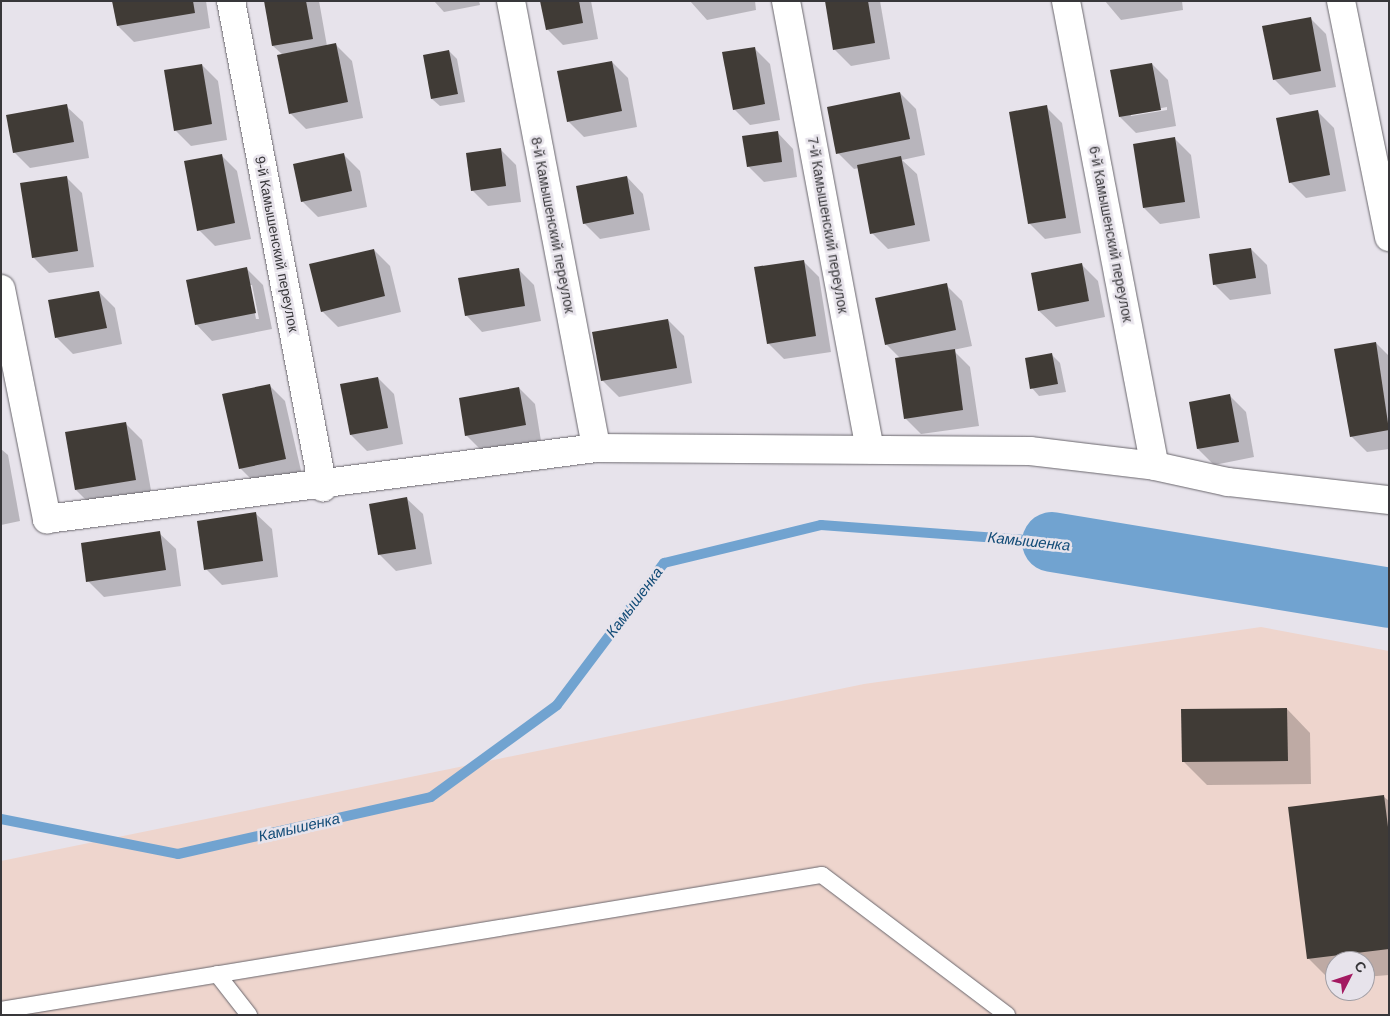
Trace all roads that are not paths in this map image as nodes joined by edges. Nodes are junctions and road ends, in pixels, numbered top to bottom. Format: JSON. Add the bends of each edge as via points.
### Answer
{"nodes":[{"id":1,"x":231,"y":1,"type":"edge"},
{"id":2,"x":511,"y":1,"type":"edge"},
{"id":3,"x":786,"y":1,"type":"edge"},
{"id":4,"x":1066,"y":1,"type":"edge"},
{"id":5,"x":1341,"y":1,"type":"edge"},
{"id":6,"x":1389,"y":237,"type":"edge"},
{"id":7,"x":1,"y":289,"type":"edge"},
{"id":8,"x":596,"y":448,"type":"junction"},
{"id":9,"x":870,"y":449,"type":"junction"},
{"id":10,"x":1155,"y":466,"type":"junction"},
{"id":11,"x":323,"y":487,"type":"junction"},
{"id":12,"x":1389,"y":500,"type":"edge"},
{"id":13,"x":217,"y":974,"type":"junction"},
{"id":14,"x":1,"y":1010,"type":"edge"},
{"id":15,"x":249,"y":1015,"type":"edge"},
{"id":16,"x":1007,"y":1015,"type":"edge"}],
"edges":[{"from":1,"to":11,"type":"street","name":"9-й Камышенский переулок"},
{"from":2,"to":8,"type":"street","name":"8-й Камышенский переулок"},
{"from":3,"to":9,"type":"street","name":"7-й Камышенский переулок"},
{"from":4,"to":10,"type":"street","name":"6-й Камышенский переулок"},
{"from":5,"to":6,"type":"street"},
{"from":7,"to":11,"type":"street","via":[[47,519]]},
{"from":8,"to":9,"type":"street"},
{"from":8,"to":11,"type":"street"},
{"from":9,"to":10,"type":"street","via":[[1030,451]]},
{"from":10,"to":12,"type":"street","via":[[1228,482]]},
{"from":13,"to":14,"type":"lane"},
{"from":13,"to":15,"type":"lane"},
{"from":13,"to":16,"type":"lane","via":[[822,875]]}]}
